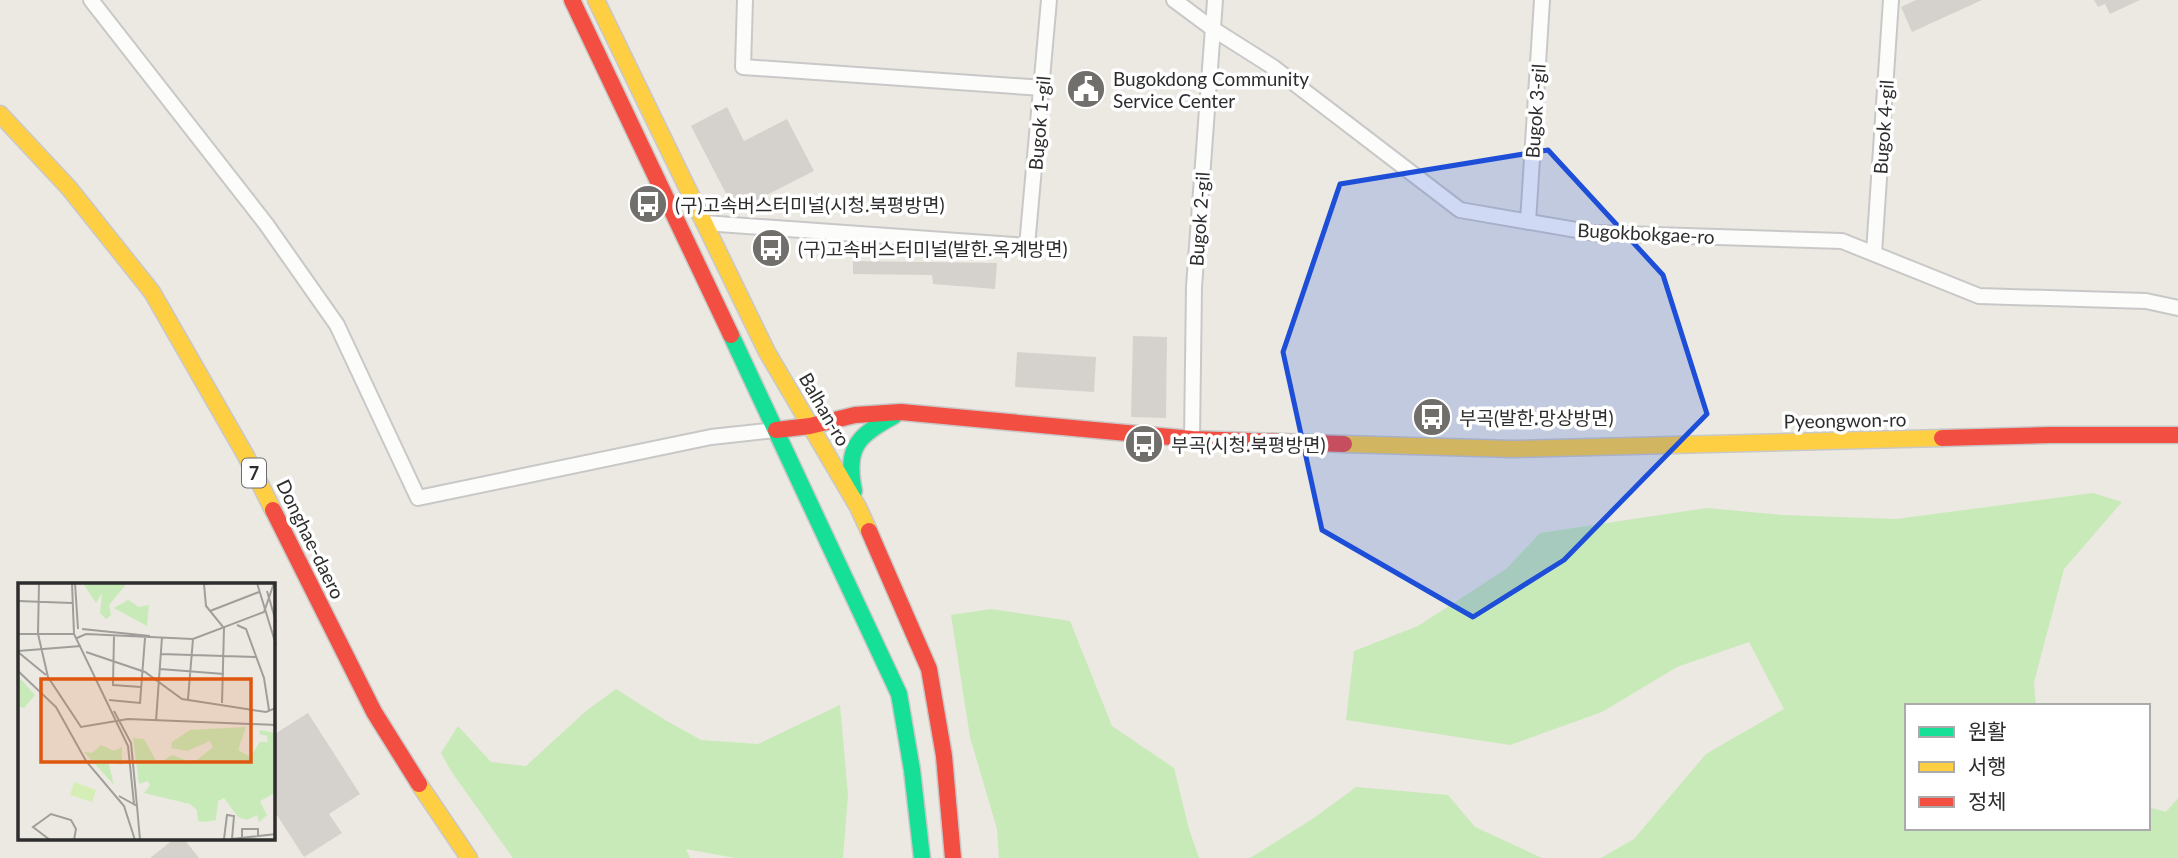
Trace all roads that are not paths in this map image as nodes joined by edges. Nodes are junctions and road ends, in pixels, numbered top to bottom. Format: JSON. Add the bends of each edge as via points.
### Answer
{"nodes":[{"id":1,"x":91,"y":0,"type":"edge"},
{"id":2,"x":572,"y":0,"type":"edge"},
{"id":3,"x":596,"y":0,"type":"edge"},
{"id":4,"x":745,"y":0,"type":"edge"},
{"id":5,"x":1049,"y":0,"type":"edge"},
{"id":6,"x":1174,"y":0,"type":"edge"},
{"id":7,"x":1215,"y":0,"type":"edge"},
{"id":8,"x":1542,"y":0,"type":"edge"},
{"id":9,"x":1891,"y":0,"type":"edge"},
{"id":10,"x":1213,"y":29,"type":"junction"},
{"id":11,"x":1042,"y":88,"type":"junction"},
{"id":12,"x":0,"y":114,"type":"edge"},
{"id":13,"x":1528,"y":222,"type":"junction"},
{"id":14,"x":704,"y":223,"type":"junction"},
{"id":15,"x":1874,"y":253,"type":"junction"},
{"id":16,"x":2178,"y":308,"type":"edge"},
{"id":17,"x":901,"y":412,"type":"junction"},
{"id":18,"x":810,"y":426,"type":"junction"},
{"id":19,"x":776,"y":430,"type":"junction"},
{"id":20,"x":2178,"y":435,"type":"edge"},
{"id":21,"x":1192,"y":439,"type":"junction"},
{"id":22,"x":858,"y":507,"type":"junction"},
{"id":23,"x":469,"y":858,"type":"edge"},
{"id":24,"x":922,"y":858,"type":"edge"},
{"id":25,"x":953,"y":858,"type":"edge"}],
"edges":[{"from":1,"to":19,"type":"street","via":[[266,224],[337,325],[418,498],[711,437]]},
{"from":2,"to":19,"type":"street"},
{"from":3,"to":14,"type":"street","name":"Balhan-ro"},
{"from":4,"to":11,"type":"street","via":[[743,67]]},
{"from":5,"to":11,"type":"street","name":"Bugok 1-gil"},
{"from":6,"to":10,"type":"street","name":"Bugokbokgae-ro"},
{"from":7,"to":10,"type":"street","name":"Bugok 2-gil"},
{"from":8,"to":13,"type":"street","name":"Bugok 3-gil"},
{"from":9,"to":15,"type":"street","name":"Bugok 4-gil"},
{"from":10,"to":13,"type":"street","name":"Bugokbokgae-ro","via":[[1273,66],[1460,210]]},
{"from":10,"to":21,"type":"street","name":"Bugok 2-gil","via":[[1194,287]]},
{"from":11,"to":14,"type":"street","name":"Bugok 1-gil","via":[[1027,246]]},
{"from":12,"to":23,"type":"street","name":"Donghae-daero","number":"7","via":[[69,188],[152,292],[246,456],[374,712]]},
{"from":13,"to":15,"type":"street","name":"Bugokbokgae-ro","via":[[1594,233],[1842,241]]},
{"from":14,"to":18,"type":"street","name":"Balhan-ro","via":[[767,352]]},
{"from":15,"to":16,"type":"street","name":"Bugokbokgae-ro","via":[[1979,296],[2146,301]]},
{"from":17,"to":18,"type":"street","name":"Pyeongwon-ro","via":[[855,415]]},
{"from":17,"to":21,"type":"street","name":"Pyeongwon-ro"},
{"from":17,"to":22,"type":"street","via":[[867,430],[855,445],[849,471]]},
{"from":18,"to":19,"type":"street","name":"Pyeongwon-ro"},
{"from":18,"to":22,"type":"street","name":"Balhan-ro"},
{"from":19,"to":24,"type":"street","via":[[899,694]]},
{"from":20,"to":21,"type":"street","name":"Pyeongwon-ro","via":[[1513,449]]},
{"from":22,"to":25,"type":"street","name":"Balhan-ro","via":[[929,669],[944,757]]}]}
